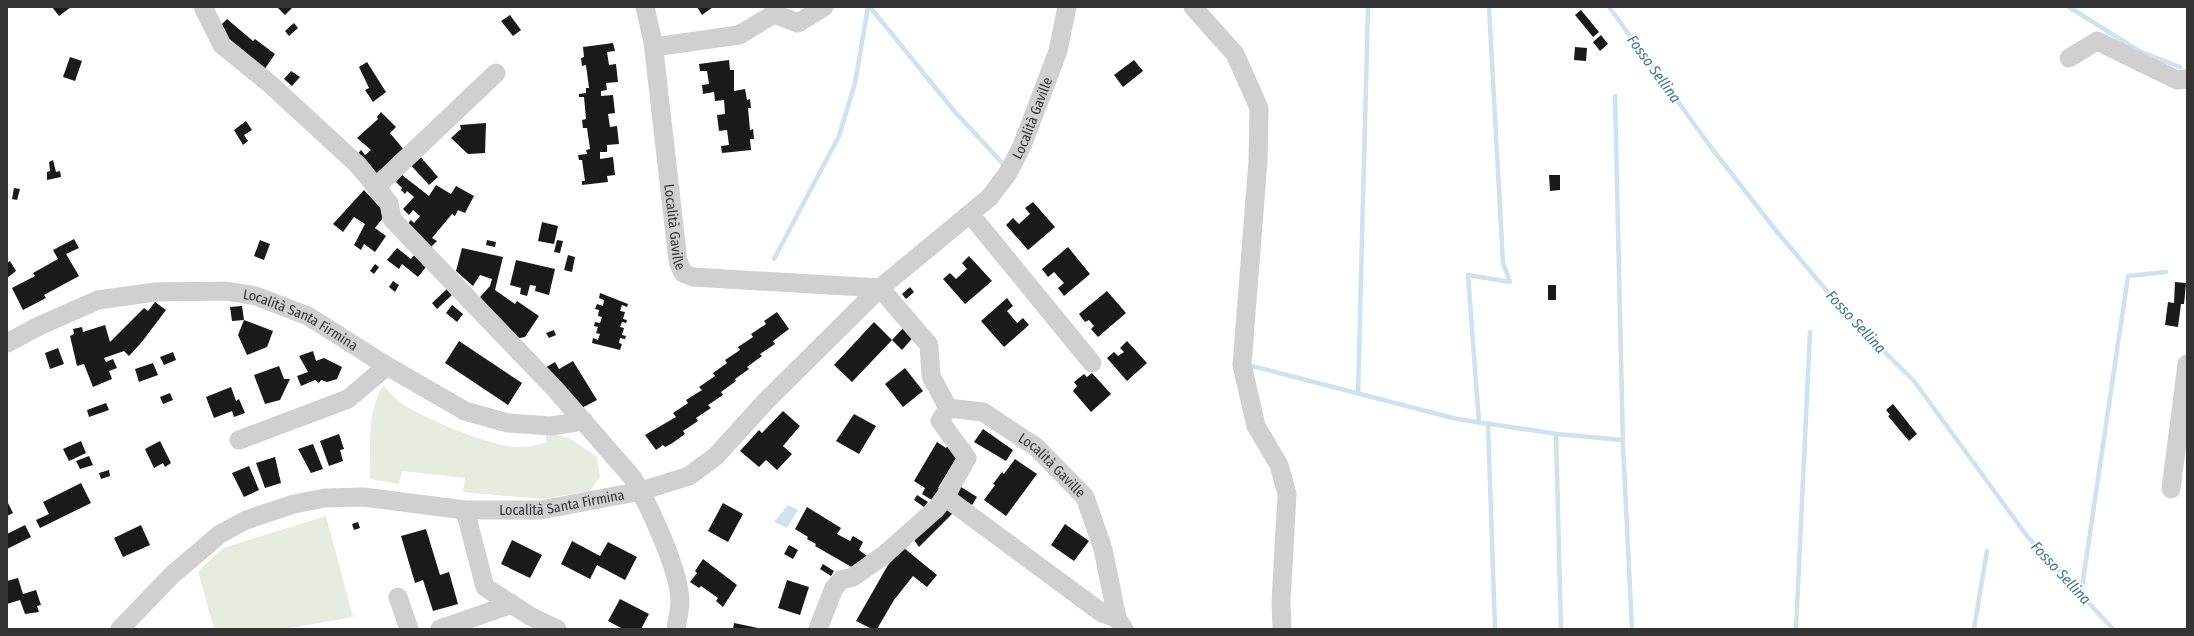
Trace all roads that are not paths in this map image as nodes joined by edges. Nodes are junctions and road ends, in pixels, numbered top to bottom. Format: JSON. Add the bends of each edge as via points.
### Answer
{"nodes":[{"id":1,"x":203,"y":7,"type":"edge"},
{"id":2,"x":646,"y":7,"type":"edge"},
{"id":3,"x":824,"y":7,"type":"edge"},
{"id":4,"x":1067,"y":7,"type":"edge"},
{"id":5,"x":1193,"y":7,"type":"edge"},
{"id":6,"x":654,"y":47,"type":"junction"},
{"id":7,"x":2069,"y":58,"type":"dead end"},
{"id":8,"x":496,"y":73,"type":"dead end"},
{"id":9,"x":2187,"y":79,"type":"edge"},
{"id":10,"x":376,"y":187,"type":"junction"},
{"id":11,"x":970,"y":214,"type":"junction"},
{"id":12,"x":880,"y":288,"type":"junction"},
{"id":13,"x":7,"y":343,"type":"edge"},
{"id":14,"x":1092,"y":363,"type":"dead end"},
{"id":15,"x":2187,"y":364,"type":"edge"},
{"id":16,"x":388,"y":366,"type":"junction"},
{"id":17,"x":948,"y":408,"type":"junction"},
{"id":18,"x":2184,"y":408,"type":"edge"},
{"id":19,"x":584,"y":422,"type":"junction"},
{"id":20,"x":239,"y":440,"type":"dead end"},
{"id":21,"x":2171,"y":489,"type":"dead end"},
{"id":22,"x":641,"y":492,"type":"junction"},
{"id":23,"x":946,"y":497,"type":"junction"},
{"id":24,"x":465,"y":510,"type":"junction"},
{"id":25,"x":398,"y":597,"type":"dead end"},
{"id":26,"x":512,"y":604,"type":"junction"},
{"id":27,"x":532,"y":622,"type":"edge"},
{"id":28,"x":1120,"y":623,"type":"edge"},
{"id":29,"x":120,"y":629,"type":"edge"},
{"id":30,"x":409,"y":629,"type":"edge"},
{"id":31,"x":440,"y":629,"type":"edge"},
{"id":32,"x":557,"y":629,"type":"edge"},
{"id":33,"x":676,"y":629,"type":"edge"},
{"id":34,"x":818,"y":629,"type":"edge"},
{"id":35,"x":1282,"y":629,"type":"edge"}],
"edges":[{"from":1,"to":10,"type":"street","via":[[222,45],[270,84],[358,165]]},
{"from":2,"to":6,"type":"street","name":"Località Gaville"},
{"from":3,"to":6,"type":"street","via":[[798,24],[774,14],[739,35]]},
{"from":4,"to":11,"type":"street","name":"Località Gaville","via":[[1058,52],[1016,159],[989,198]]},
{"from":5,"to":35,"type":"street","via":[[1235,54],[1259,108],[1258,161],[1242,365],[1256,426],[1279,465],[1287,494]]},
{"from":6,"to":12,"type":"street","name":"Località Gaville","via":[[678,260],[683,272],[693,277]]},
{"from":7,"to":9,"type":"street","via":[[2097,41],[2177,80]]},
{"from":8,"to":10,"type":"street"},
{"from":10,"to":19,"type":"street","via":[[389,203],[392,219]]},
{"from":11,"to":12,"type":"street","name":"Località Gaville"},
{"from":11,"to":14,"type":"street"},
{"from":12,"to":17,"type":"street","via":[[929,345],[931,376]]},
{"from":12,"to":22,"type":"street","name":"Località Gaville","via":[[766,401],[716,456],[689,476]]},
{"from":13,"to":16,"type":"street","name":"Località Santa Firmina","via":[[98,300],[155,292],[226,290],[256,296],[308,316]]},
{"from":15,"to":18,"type":"street"},
{"from":16,"to":19,"type":"street","name":"Località Santa Firmina","via":[[465,411],[508,424],[551,426]]},
{"from":16,"to":20,"type":"street","via":[[348,399]]},
{"from":17,"to":23,"type":"street","via":[[940,421],[967,458]]},
{"from":17,"to":28,"type":"street","name":"Località Gaville","via":[[982,412],[1036,447],[1085,497],[1103,549]]},
{"from":18,"to":21,"type":"street"},
{"from":19,"to":22,"type":"street","via":[[632,477]]},
{"from":22,"to":24,"type":"street","name":"Località Santa Firmina","via":[[541,510]]},
{"from":22,"to":33,"type":"street","via":[[674,570],[680,602]]},
{"from":23,"to":28,"type":"street","name":"Località Gaville"},
{"from":23,"to":34,"type":"street","via":[[884,555],[853,577],[841,580],[834,588]]},
{"from":24,"to":26,"type":"street","via":[[485,587]]},
{"from":24,"to":29,"type":"street","name":"Località Santa Firmina","via":[[363,497],[325,498],[294,504],[246,520],[220,534],[172,575]]},
{"from":25,"to":30,"type":"street"},
{"from":26,"to":27,"type":"street"},
{"from":26,"to":31,"type":"street"},
{"from":27,"to":32,"type":"street"}]}
